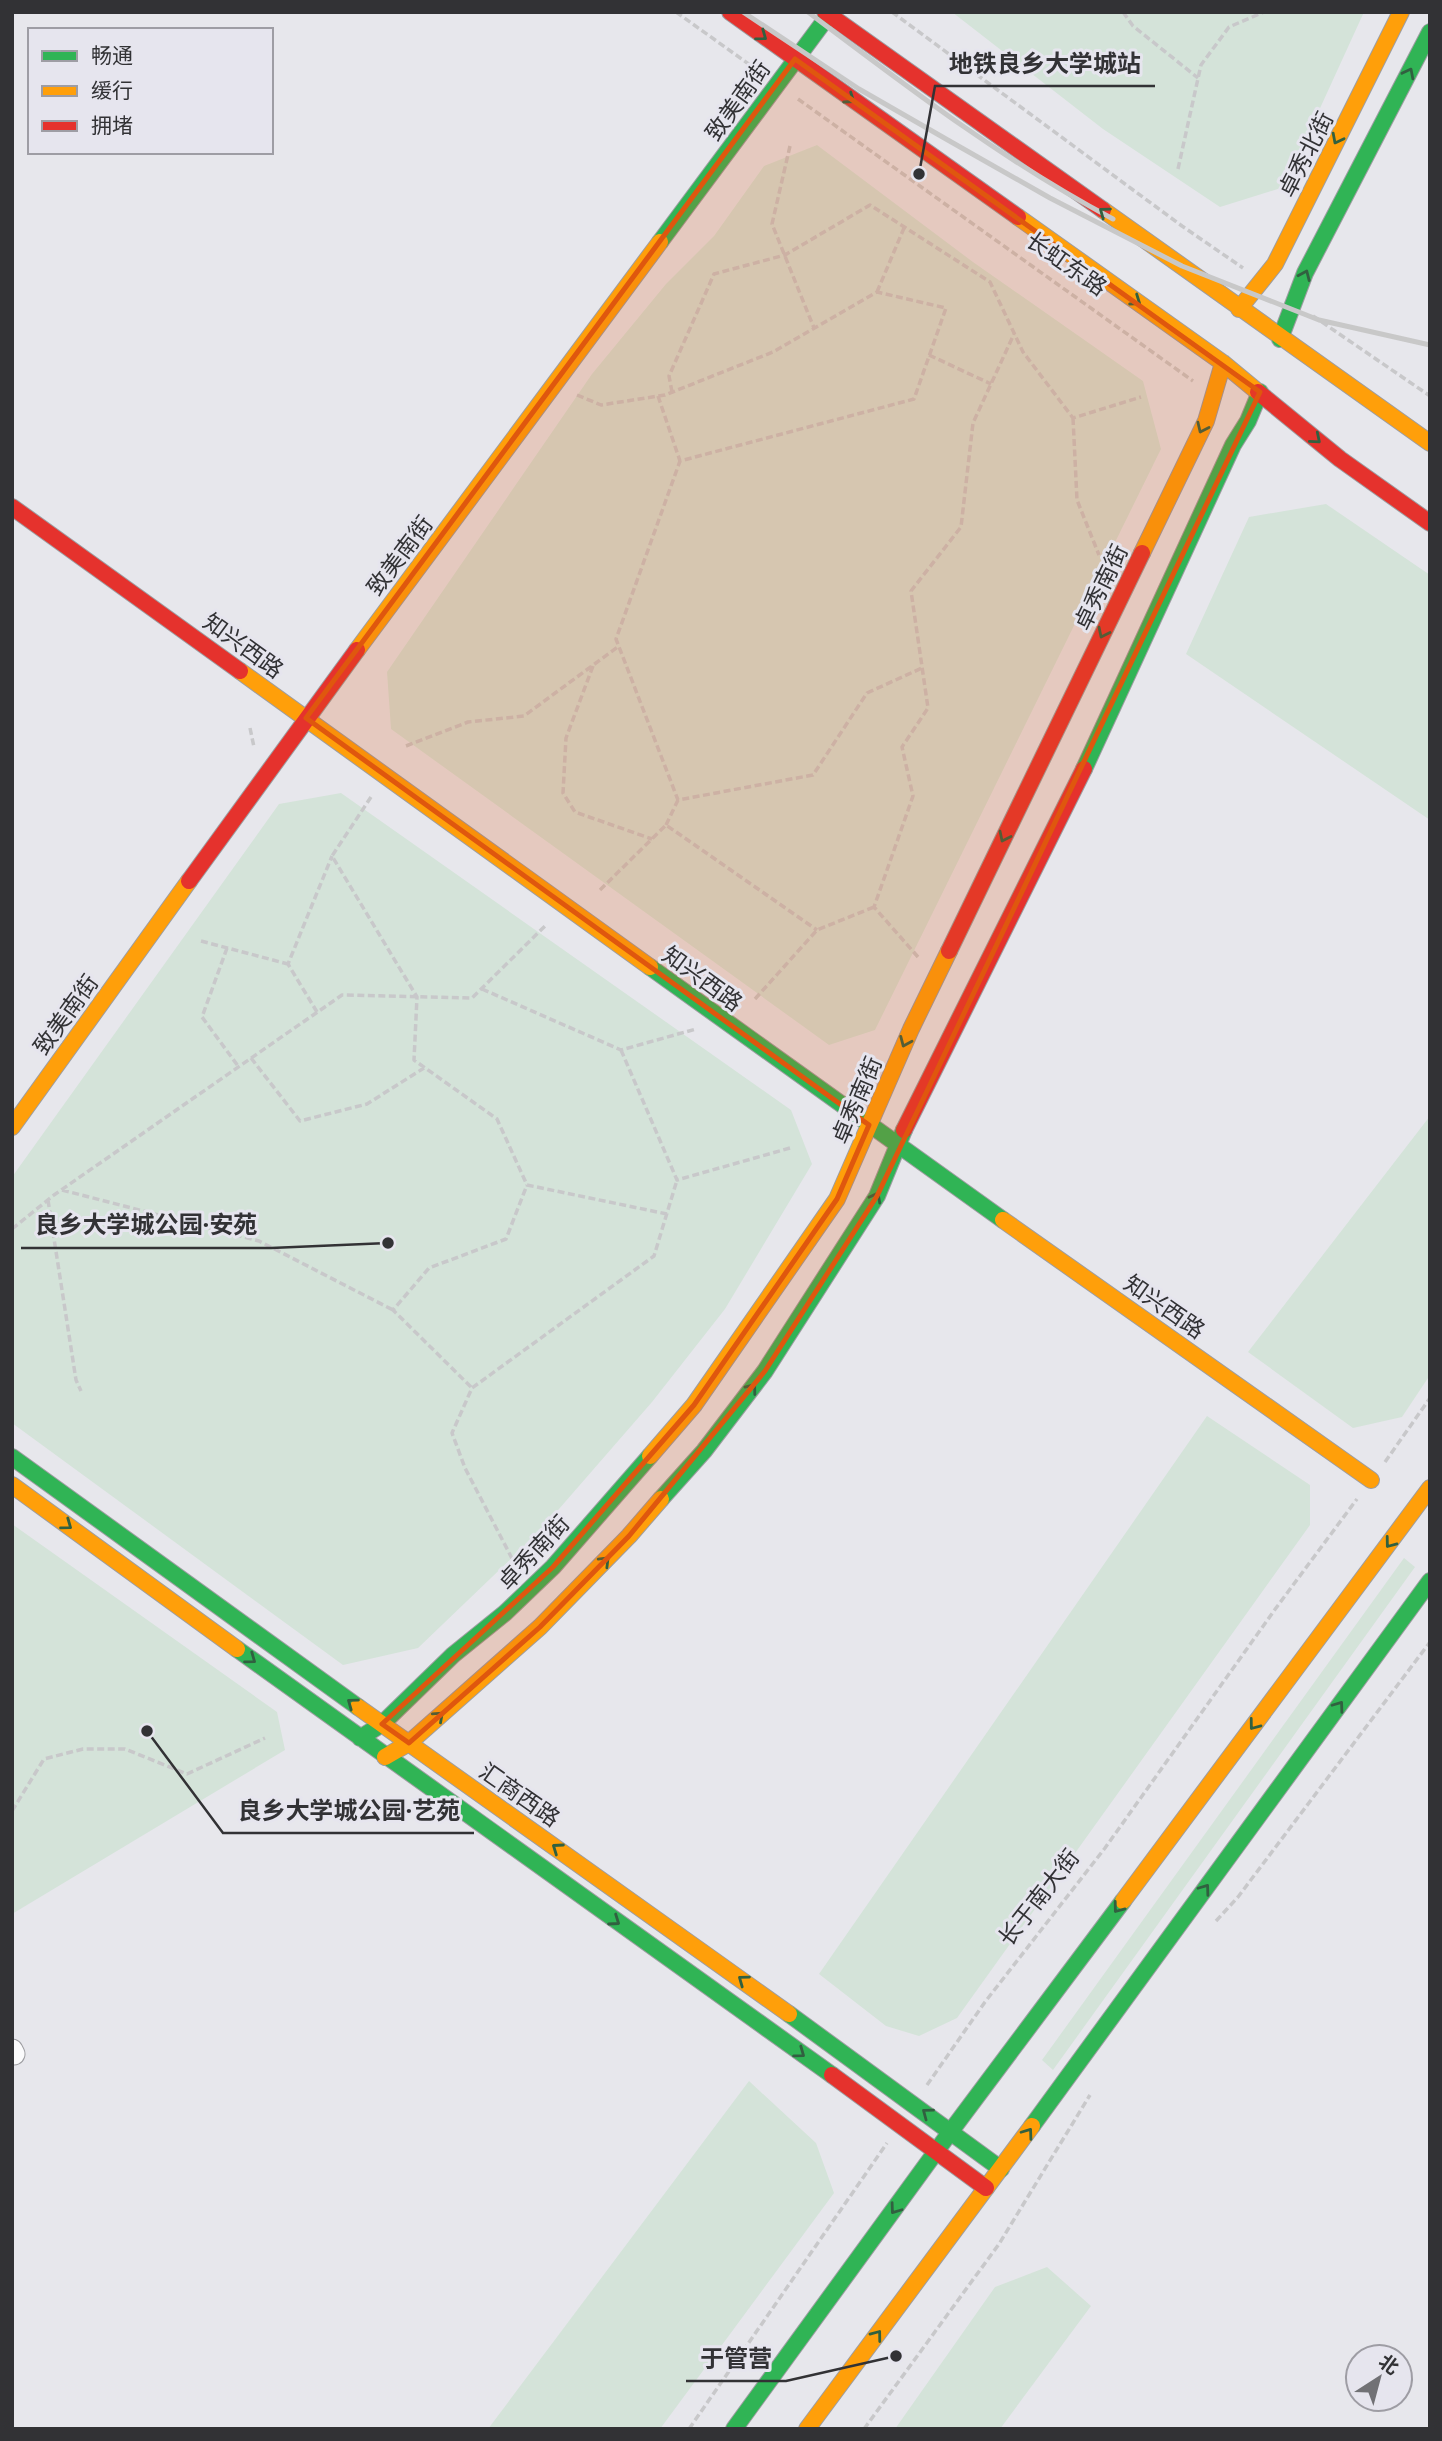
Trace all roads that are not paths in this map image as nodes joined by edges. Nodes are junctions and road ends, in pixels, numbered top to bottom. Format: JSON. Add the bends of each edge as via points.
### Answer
{"nodes":[{"id":1,"x":730,"y":12,"type":"edge"},
{"id":2,"x":1401,"y":12,"type":"edge"},
{"id":3,"x":828,"y":13,"type":"edge"},
{"id":4,"x":1430,"y":32,"type":"edge"},
{"id":5,"x":795,"y":59,"type":"junction"},
{"id":6,"x":1239,"y":309,"type":"junction"},
{"id":7,"x":1280,"y":339,"type":"junction"},
{"id":8,"x":1223,"y":363,"type":"junction"},
{"id":9,"x":1260,"y":391,"type":"junction"},
{"id":10,"x":1430,"y":443,"type":"edge"},
{"id":11,"x":12,"y":507,"type":"edge"},
{"id":12,"x":1430,"y":523,"type":"edge"},
{"id":13,"x":306,"y":718,"type":"junction"},
{"id":14,"x":869,"y":1125,"type":"junction"},
{"id":15,"x":12,"y":1127,"type":"edge"},
{"id":16,"x":899,"y":1145,"type":"junction"},
{"id":17,"x":12,"y":1457,"type":"edge"},
{"id":18,"x":1371,"y":1480,"type":"road end"},
{"id":19,"x":12,"y":1485,"type":"edge"},
{"id":20,"x":1430,"y":1488,"type":"edge"},
{"id":21,"x":1430,"y":1581,"type":"edge"},
{"id":22,"x":382,"y":1724,"type":"junction"},
{"id":23,"x":360,"y":1738,"type":"junction"},
{"id":24,"x":409,"y":1743,"type":"junction"},
{"id":25,"x":385,"y":1757,"type":"junction"},
{"id":26,"x":951,"y":2132,"type":"junction"},
{"id":27,"x":937,"y":2151,"type":"junction"},
{"id":28,"x":1001,"y":2169,"type":"junction"},
{"id":29,"x":986,"y":2188,"type":"junction"},
{"id":30,"x":734,"y":2429,"type":"edge"},
{"id":31,"x":807,"y":2429,"type":"edge"}],
"edges":[{"from":1,"to":5,"type":"main road","name":"长虹东路","one_way":true},
{"from":2,"to":6,"type":"main road","name":"卓秀北街","one_way":true,"via":[[1275,264]]},
{"from":3,"to":5,"type":"main road","name":"致美南街"},
{"from":6,"to":3,"type":"main road","one_way":true},
{"from":7,"to":4,"type":"main road","one_way":true,"via":[[1306,273]]},
{"from":5,"to":8,"type":"main road","name":"长虹东路","one_way":true},
{"from":5,"to":13,"type":"main road","name":"致美南街"},
{"from":6,"to":7,"type":"main road"},
{"from":7,"to":10,"type":"main road"},
{"from":8,"to":9,"type":"main road","name":"长虹东路"},
{"from":8,"to":14,"type":"main road","name":"卓秀南街","one_way":true,"via":[[1194,446],[911,1029]]},
{"from":9,"to":12,"type":"main road","name":"长虹东路","one_way":true,"via":[[1340,459]]},
{"from":9,"to":16,"type":"main road","via":[[1073,792]]},
{"from":11,"to":13,"type":"main road","name":"知兴西路"},
{"from":13,"to":14,"type":"main road","name":"知兴西路"},
{"from":13,"to":15,"type":"main road","name":"致美南街"},
{"from":14,"to":16,"type":"main road","name":"知兴西路"},
{"from":14,"to":22,"type":"main road","name":"卓秀南街","via":[[837,1199],[694,1405],[553,1567]]},
{"from":16,"to":18,"type":"main road","name":"知兴西路"},
{"from":24,"to":16,"type":"main road","one_way":true,"via":[[540,1627],[704,1451],[765,1371],[877,1196]]},
{"from":22,"to":17,"type":"main road","name":"汇商西路","one_way":true},
{"from":19,"to":23,"type":"main road","one_way":true},
{"from":20,"to":26,"type":"main road","one_way":true},
{"from":28,"to":21,"type":"main road","one_way":true},
{"from":22,"to":23,"type":"main road","name":"卓秀南街"},
{"from":22,"to":24,"type":"main road","name":"汇商西路"},
{"from":23,"to":25,"type":"main road"},
{"from":24,"to":25,"type":"main road"},
{"from":26,"to":24,"type":"main road","name":"汇商西路","one_way":true},
{"from":25,"to":27,"type":"main road","one_way":true},
{"from":26,"to":27,"type":"main road"},
{"from":26,"to":28,"type":"main road","name":"汇商西路"},
{"from":27,"to":29,"type":"main road"},
{"from":27,"to":30,"type":"main road","one_way":true},
{"from":28,"to":29,"type":"main road"},
{"from":31,"to":29,"type":"main road","one_way":true}]}
